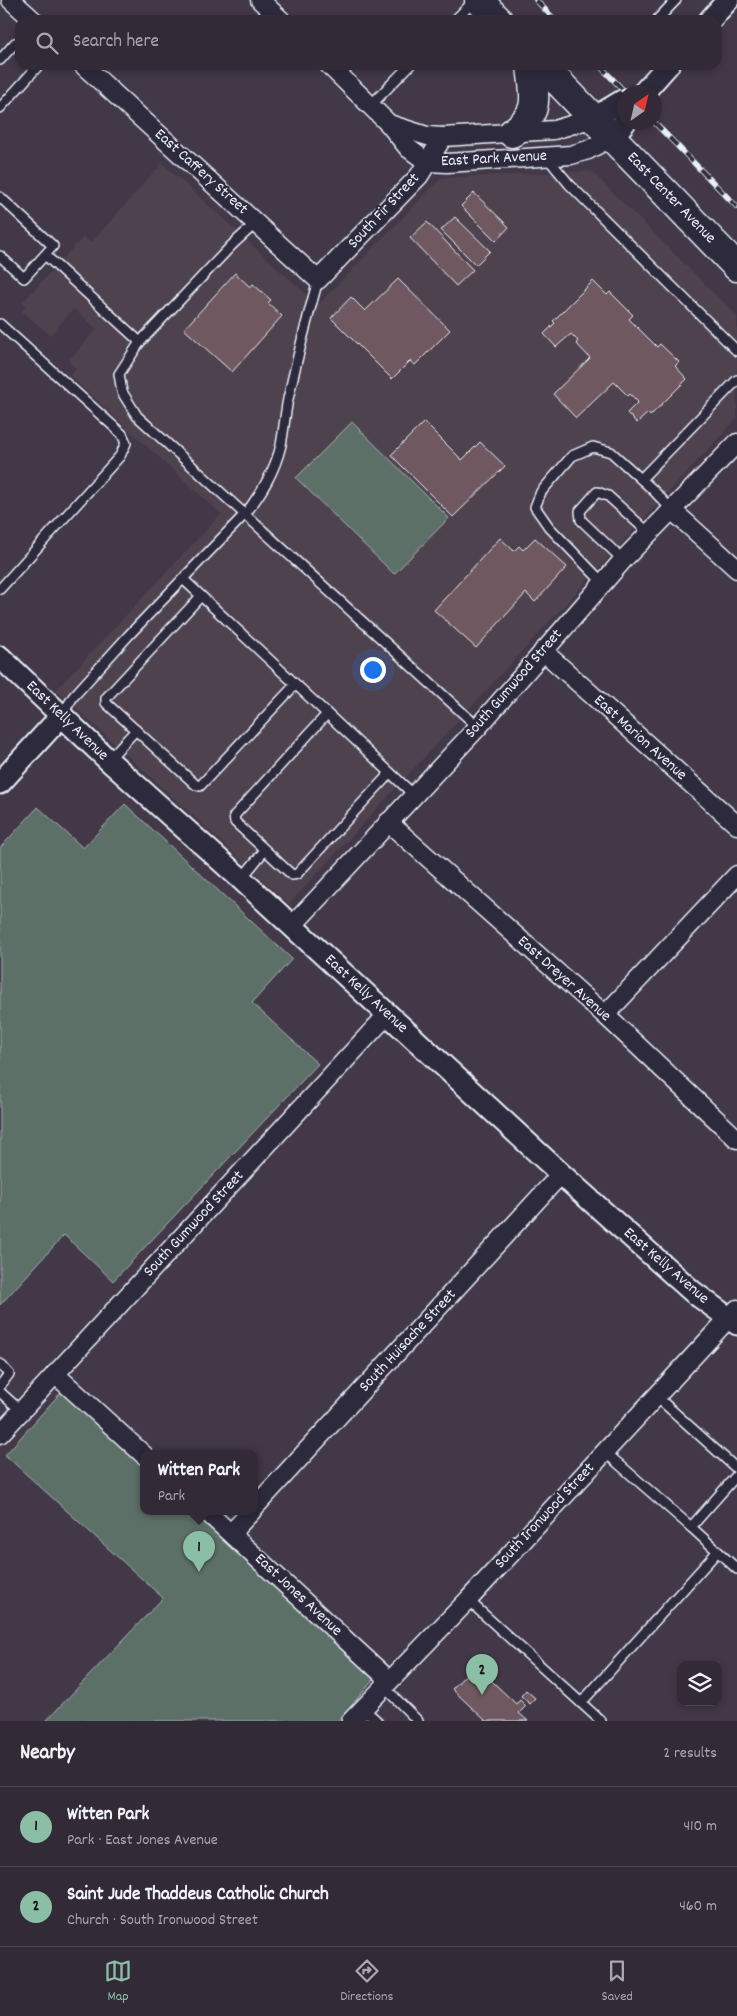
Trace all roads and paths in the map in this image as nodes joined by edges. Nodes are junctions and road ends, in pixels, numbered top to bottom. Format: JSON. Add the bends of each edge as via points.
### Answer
{"nodes":[{"id":1,"x":11,"y":0,"type":"edge"},
{"id":2,"x":260,"y":0,"type":"edge"},
{"id":3,"x":475,"y":0,"type":"edge"},
{"id":4,"x":479,"y":0,"type":"edge"},
{"id":5,"x":676,"y":0,"type":"edge"},
{"id":6,"x":728,"y":0,"type":"edge"},
{"id":7,"x":28,"y":15,"type":"edge"},
{"id":8,"x":276,"y":15,"type":"edge"},
{"id":9,"x":460,"y":15,"type":"edge"},
{"id":10,"x":493,"y":15,"type":"edge"},
{"id":11,"x":662,"y":15,"type":"edge"},
{"id":12,"x":714,"y":15,"type":"edge"},
{"id":13,"x":15,"y":43,"type":"edge"},
{"id":14,"x":0,"y":60,"type":"edge"},
{"id":15,"x":34,"y":70,"type":"edge"},
{"id":16,"x":89,"y":70,"type":"edge"},
{"id":17,"x":334,"y":70,"type":"edge"},
{"id":18,"x":405,"y":70,"type":"edge"},
{"id":19,"x":531,"y":70,"type":"edge"},
{"id":20,"x":548,"y":70,"type":"edge"},
{"id":21,"x":663,"y":70,"type":"edge"},
{"id":22,"x":649,"y":85,"type":"edge"},
{"id":23,"x":371,"y":105,"type":"junction"},
{"id":24,"x":0,"y":108,"type":"edge"},
{"id":25,"x":617,"y":113,"type":"edge"},
{"id":26,"x":388,"y":124,"type":"junction"},
{"id":27,"x":610,"y":126,"type":"edge"},
{"id":28,"x":512,"y":133,"type":"junction"},
{"id":29,"x":443,"y":137,"type":"junction"},
{"id":30,"x":546,"y":156,"type":"junction"},
{"id":31,"x":427,"y":162,"type":"junction"},
{"id":32,"x":0,"y":198,"type":"edge"},
{"id":33,"x":257,"y":222,"type":"junction"},
{"id":34,"x":45,"y":255,"type":"junction"},
{"id":35,"x":0,"y":256,"type":"edge"},
{"id":36,"x":737,"y":267,"type":"edge"},
{"id":37,"x":318,"y":280,"type":"junction"},
{"id":38,"x":0,"y":324,"type":"edge"},
{"id":39,"x":140,"y":342,"type":"junction"},
{"id":40,"x":737,"y":350,"type":"edge"},
{"id":41,"x":737,"y":380,"type":"edge"},
{"id":42,"x":737,"y":443,"type":"edge"},
{"id":43,"x":641,"y":479,"type":"junction"},
{"id":44,"x":672,"y":510,"type":"junction"},
{"id":45,"x":246,"y":513,"type":"junction"},
{"id":46,"x":649,"y":533,"type":"junction"},
{"id":47,"x":623,"y":560,"type":"junction"},
{"id":48,"x":737,"y":569,"type":"edge"},
{"id":49,"x":183,"y":579,"type":"junction"},
{"id":50,"x":603,"y":583,"type":"junction"},
{"id":51,"x":1,"y":587,"type":"edge"},
{"id":52,"x":201,"y":596,"type":"junction"},
{"id":53,"x":543,"y":651,"type":"junction"},
{"id":54,"x":0,"y":657,"type":"edge"},
{"id":55,"x":296,"y":684,"type":"junction"},
{"id":56,"x":327,"y":714,"type":"junction"},
{"id":57,"x":62,"y":715,"type":"junction"},
{"id":58,"x":478,"y":727,"type":"junction"},
{"id":59,"x":136,"y":730,"type":"junction"},
{"id":60,"x":108,"y":760,"type":"junction"},
{"id":61,"x":390,"y":773,"type":"junction"},
{"id":62,"x":0,"y":783,"type":"edge"},
{"id":63,"x":414,"y":795,"type":"junction"},
{"id":64,"x":388,"y":822,"type":"junction"},
{"id":65,"x":737,"y":825,"type":"edge"},
{"id":66,"x":265,"y":850,"type":"junction"},
{"id":67,"x":737,"y":875,"type":"edge"},
{"id":68,"x":241,"y":879,"type":"junction"},
{"id":69,"x":292,"y":926,"type":"junction"},
{"id":70,"x":387,"y":1015,"type":"junction"},
{"id":71,"x":605,"y":1015,"type":"junction"},
{"id":72,"x":737,"y":1139,"type":"edge"},
{"id":73,"x":561,"y":1174,"type":"junction"},
{"id":74,"x":734,"y":1317,"type":"edge"},
{"id":75,"x":0,"y":1364,"type":"edge"},
{"id":76,"x":55,"y":1374,"type":"junction"},
{"id":77,"x":0,"y":1386,"type":"edge"},
{"id":78,"x":0,"y":1392,"type":"edge"},
{"id":79,"x":656,"y":1396,"type":"junction"},
{"id":80,"x":21,"y":1411,"type":"junction"},
{"id":81,"x":0,"y":1434,"type":"edge"},
{"id":82,"x":140,"y":1450,"type":"edge"},
{"id":83,"x":605,"y":1452,"type":"junction"},
{"id":84,"x":737,"y":1469,"type":"edge"},
{"id":85,"x":737,"y":1475,"type":"edge"},
{"id":86,"x":258,"y":1504,"type":"edge"},
{"id":87,"x":211,"y":1515,"type":"edge"},
{"id":88,"x":248,"y":1515,"type":"edge"},
{"id":89,"x":691,"y":1527,"type":"junction"},
{"id":90,"x":231,"y":1533,"type":"junction"},
{"id":91,"x":717,"y":1552,"type":"junction"},
{"id":92,"x":737,"y":1570,"type":"edge"},
{"id":93,"x":468,"y":1600,"type":"junction"},
{"id":94,"x":386,"y":1683,"type":"junction"},
{"id":95,"x":581,"y":1703,"type":"junction"},
{"id":96,"x":363,"y":1708,"type":"junction"},
{"id":97,"x":351,"y":1721,"type":"edge"},
{"id":98,"x":377,"y":1721,"type":"edge"},
{"id":99,"x":418,"y":1721,"type":"edge"},
{"id":100,"x":600,"y":1721,"type":"edge"}],
"edges":[{"from":1,"to":7,"type":"street"},
{"from":2,"to":8,"type":"street"},
{"from":3,"to":9,"type":"lane"},
{"from":4,"to":10,"type":"main road"},
{"from":5,"to":11,"type":"lane"},
{"from":6,"to":12,"type":"street"},
{"from":13,"to":14,"type":"lane"},
{"from":15,"to":24,"type":"lane"},
{"from":16,"to":33,"type":"street","name":"East Caffery Street"},
{"from":17,"to":23,"type":"street","name":"East Park Avenue"},
{"from":18,"to":23,"type":"lane"},
{"from":19,"to":28,"type":"main road","via":[[532,114]]},
{"from":20,"to":27,"type":"main road","name":"East Center Avenue"},
{"from":21,"to":22,"type":"street"},
{"from":23,"to":26,"type":"street","name":"East Park Avenue"},
{"from":25,"to":27,"type":"street"},
{"from":26,"to":29,"type":"street","name":"East Park Avenue","via":[[427,136]]},
{"from":26,"to":31,"type":"street","name":"East Park Avenue","via":[[408,148]]},
{"from":27,"to":28,"type":"street","name":"East Park Avenue"},
{"from":27,"to":30,"type":"street","name":"East Park Avenue","via":[[588,150],[571,156]]},
{"from":27,"to":36,"type":"main road","name":"East Center Avenue"},
{"from":28,"to":29,"type":"street","name":"East Park Avenue"},
{"from":29,"to":31,"type":"street","name":"South Fir Street"},
{"from":30,"to":31,"type":"street","name":"East Park Avenue"},
{"from":30,"to":40,"type":"lane","via":[[570,184]]},
{"from":31,"to":37,"type":"street","name":"South Fir Street","via":[[419,176]]},
{"from":32,"to":34,"type":"lane","via":[[53,246]]},
{"from":33,"to":37,"type":"street","name":"East Caffery Street"},
{"from":33,"to":39,"type":"lane"},
{"from":34,"to":35,"type":"lane","via":[[24,278]]},
{"from":34,"to":39,"type":"lane"},
{"from":37,"to":45,"type":"lane","via":[[272,472]]},
{"from":38,"to":51,"type":"lane","via":[[122,434],[126,443],[120,456]]},
{"from":39,"to":45,"type":"lane","via":[[119,374],[122,392],[137,416]]},
{"from":41,"to":43,"type":"lane"},
{"from":42,"to":44,"type":"street","name":"South Gumwood Street"},
{"from":43,"to":44,"type":"lane"},
{"from":43,"to":50,"type":"lane","via":[[611,452],[593,446],[572,456],[541,492],[535,507],[549,528]]},
{"from":44,"to":46,"type":"street","name":"South Gumwood Street"},
{"from":44,"to":48,"type":"street"},
{"from":45,"to":49,"type":"lane"},
{"from":45,"to":58,"type":"lane"},
{"from":46,"to":47,"type":"street","name":"South Gumwood Street"},
{"from":46,"to":47,"type":"lane","via":[[608,496],[597,492],[580,511],[581,520]]},
{"from":47,"to":50,"type":"street","name":"South Gumwood Street"},
{"from":49,"to":52,"type":"lane"},
{"from":49,"to":57,"type":"lane","via":[[73,697]]},
{"from":50,"to":53,"type":"street","name":"South Gumwood Street"},
{"from":52,"to":55,"type":"lane"},
{"from":52,"to":59,"type":"lane","via":[[106,698],[106,703]]},
{"from":53,"to":58,"type":"street","name":"South Gumwood Street"},
{"from":53,"to":65,"type":"street","name":"East Marion Avenue"},
{"from":54,"to":57,"type":"street","name":"East Kelly Avenue"},
{"from":55,"to":56,"type":"lane"},
{"from":55,"to":59,"type":"lane","via":[[200,786]]},
{"from":56,"to":61,"type":"lane"},
{"from":56,"to":66,"type":"lane","via":[[234,816],[235,822]]},
{"from":57,"to":60,"type":"street","name":"East Kelly Avenue"},
{"from":57,"to":62,"type":"street"},
{"from":58,"to":63,"type":"street","name":"South Gumwood Street"},
{"from":59,"to":60,"type":"lane"},
{"from":60,"to":68,"type":"street","name":"East Kelly Avenue"},
{"from":61,"to":63,"type":"lane"},
{"from":61,"to":66,"type":"lane","via":[[297,874],[292,875]]},
{"from":63,"to":64,"type":"street","name":"South Gumwood Street"},
{"from":64,"to":69,"type":"street","name":"South Gumwood Street"},
{"from":64,"to":71,"type":"street","name":"East Dreyer Avenue"},
{"from":66,"to":68,"type":"lane"},
{"from":67,"to":71,"type":"street"},
{"from":68,"to":69,"type":"street","name":"East Kelly Avenue"},
{"from":69,"to":70,"type":"street","name":"East Kelly Avenue"},
{"from":70,"to":73,"type":"street","name":"East Kelly Avenue"},
{"from":70,"to":76,"type":"street","name":"South Gumwood Street"},
{"from":71,"to":72,"type":"street","name":"East Dreyer Avenue"},
{"from":73,"to":74,"type":"street","name":"East Kelly Avenue","via":[[693,1292]]},
{"from":73,"to":86,"type":"street","name":"South Huisache Street"},
{"from":74,"to":79,"type":"street","name":"South Ironwood Street"},
{"from":75,"to":77,"type":"lane","via":[[9,1374]]},
{"from":76,"to":80,"type":"street","name":"South Gumwood Street"},
{"from":76,"to":82,"type":"street"},
{"from":78,"to":80,"type":"lane"},
{"from":79,"to":83,"type":"street","name":"South Ironwood Street"},
{"from":79,"to":84,"type":"lane"},
{"from":80,"to":81,"type":"street","name":"South Gumwood Street"},
{"from":83,"to":89,"type":"lane"},
{"from":83,"to":93,"type":"street","name":"South Ironwood Street"},
{"from":85,"to":89,"type":"lane"},
{"from":87,"to":90,"type":"street","name":"East Jones Avenue"},
{"from":88,"to":90,"type":"street","name":"South Huisache Street"},
{"from":89,"to":91,"type":"lane"},
{"from":90,"to":94,"type":"street","name":"East Jones Avenue"},
{"from":91,"to":92,"type":"lane"},
{"from":91,"to":95,"type":"lane"},
{"from":93,"to":94,"type":"street","name":"South Ironwood Street"},
{"from":93,"to":95,"type":"lane"},
{"from":94,"to":96,"type":"street","name":"South Ironwood Street"},
{"from":94,"to":99,"type":"lane"},
{"from":95,"to":100,"type":"lane"},
{"from":96,"to":97,"type":"street","name":"South Ironwood Street"},
{"from":96,"to":98,"type":"lane"}]}
